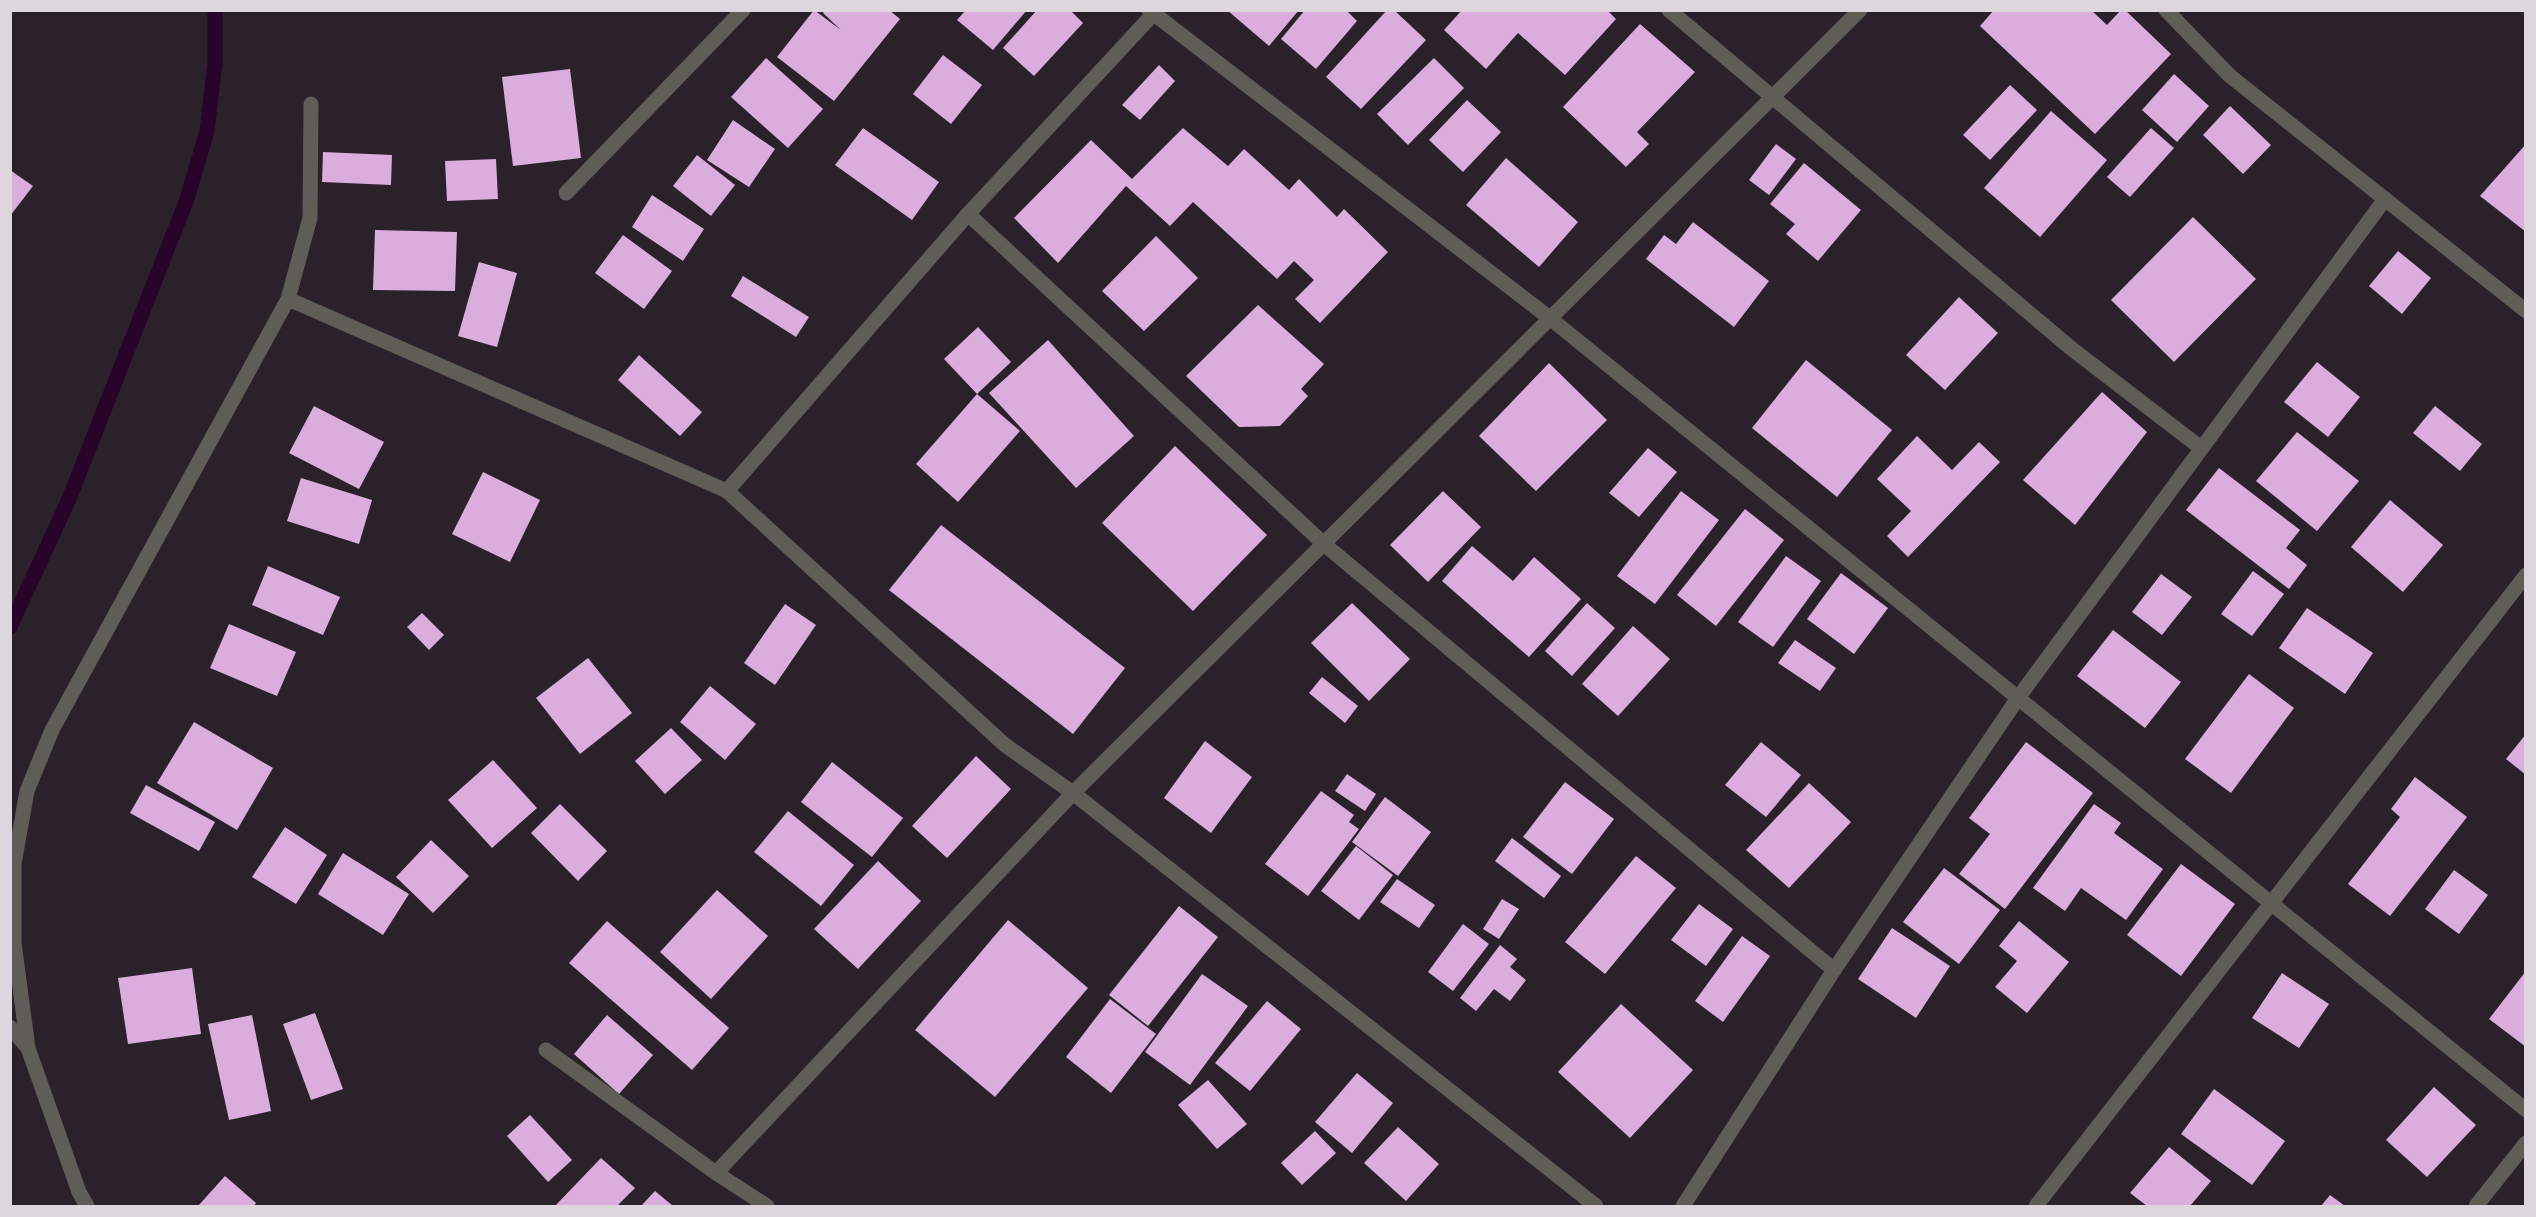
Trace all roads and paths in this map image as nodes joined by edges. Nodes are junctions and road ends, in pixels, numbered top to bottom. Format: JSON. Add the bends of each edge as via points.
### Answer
{"nodes":[{"id":1,"x":743,"y":10,"type":"edge"},
{"id":2,"x":1669,"y":10,"type":"edge"},
{"id":3,"x":1860,"y":10,"type":"edge"},
{"id":4,"x":2166,"y":10,"type":"edge"},
{"id":5,"x":1153,"y":12,"type":"edge"},
{"id":6,"x":1774,"y":97,"type":"junction"},
{"id":7,"x":311,"y":104,"type":"dead end"},
{"id":8,"x":567,"y":193,"type":"dead end"},
{"id":9,"x":2385,"y":199,"type":"junction"},
{"id":10,"x":968,"y":213,"type":"junction"},
{"id":11,"x":288,"y":299,"type":"junction"},
{"id":12,"x":2526,"y":311,"type":"edge"},
{"id":13,"x":1551,"y":319,"type":"junction"},
{"id":14,"x":2201,"y":448,"type":"junction"},
{"id":15,"x":727,"y":491,"type":"junction"},
{"id":16,"x":1324,"y":544,"type":"junction"},
{"id":17,"x":2526,"y":574,"type":"edge"},
{"id":18,"x":2018,"y":698,"type":"junction"},
{"id":19,"x":1073,"y":793,"type":"junction"},
{"id":20,"x":2271,"y":903,"type":"junction"},
{"id":21,"x":1834,"y":970,"type":"junction"},
{"id":22,"x":10,"y":1027,"type":"edge"},
{"id":23,"x":28,"y":1048,"type":"junction"},
{"id":24,"x":546,"y":1050,"type":"dead end"},
{"id":25,"x":2526,"y":1110,"type":"edge"},
{"id":26,"x":2526,"y":1143,"type":"edge"},
{"id":27,"x":716,"y":1173,"type":"junction"},
{"id":28,"x":87,"y":1206,"type":"edge"},
{"id":29,"x":766,"y":1206,"type":"edge"},
{"id":30,"x":1596,"y":1206,"type":"edge"},
{"id":31,"x":1683,"y":1206,"type":"edge"},
{"id":32,"x":2036,"y":1206,"type":"edge"},
{"id":33,"x":2476,"y":1206,"type":"edge"}],
"edges":[{"from":1,"to":8,"type":"street"},
{"from":2,"to":6,"type":"street"},
{"from":3,"to":6,"type":"street"},
{"from":4,"to":9,"type":"street","via":[[2230,76]]},
{"from":5,"to":10,"type":"street"},
{"from":5,"to":13,"type":"street"},
{"from":6,"to":13,"type":"street"},
{"from":6,"to":14,"type":"street","via":[[2072,349]]},
{"from":7,"to":11,"type":"street","via":[[310,218]]},
{"from":9,"to":12,"type":"street"},
{"from":9,"to":14,"type":"street"},
{"from":10,"to":15,"type":"street"},
{"from":10,"to":16,"type":"street"},
{"from":11,"to":15,"type":"street"},
{"from":11,"to":23,"type":"street","via":[[52,730],[27,791],[14,864],[14,943]]},
{"from":13,"to":16,"type":"street"},
{"from":13,"to":18,"type":"street"},
{"from":14,"to":18,"type":"street"},
{"from":15,"to":19,"type":"street","via":[[1005,745]]},
{"from":16,"to":19,"type":"street"},
{"from":16,"to":21,"type":"street"},
{"from":17,"to":20,"type":"street"},
{"from":18,"to":20,"type":"street"},
{"from":18,"to":21,"type":"street"},
{"from":19,"to":27,"type":"street"},
{"from":19,"to":30,"type":"street"},
{"from":20,"to":25,"type":"street"},
{"from":20,"to":32,"type":"street"},
{"from":21,"to":31,"type":"street"},
{"from":22,"to":23,"type":"street"},
{"from":23,"to":28,"type":"street"},
{"from":24,"to":27,"type":"street"},
{"from":26,"to":33,"type":"street"},
{"from":27,"to":29,"type":"street"}]}
